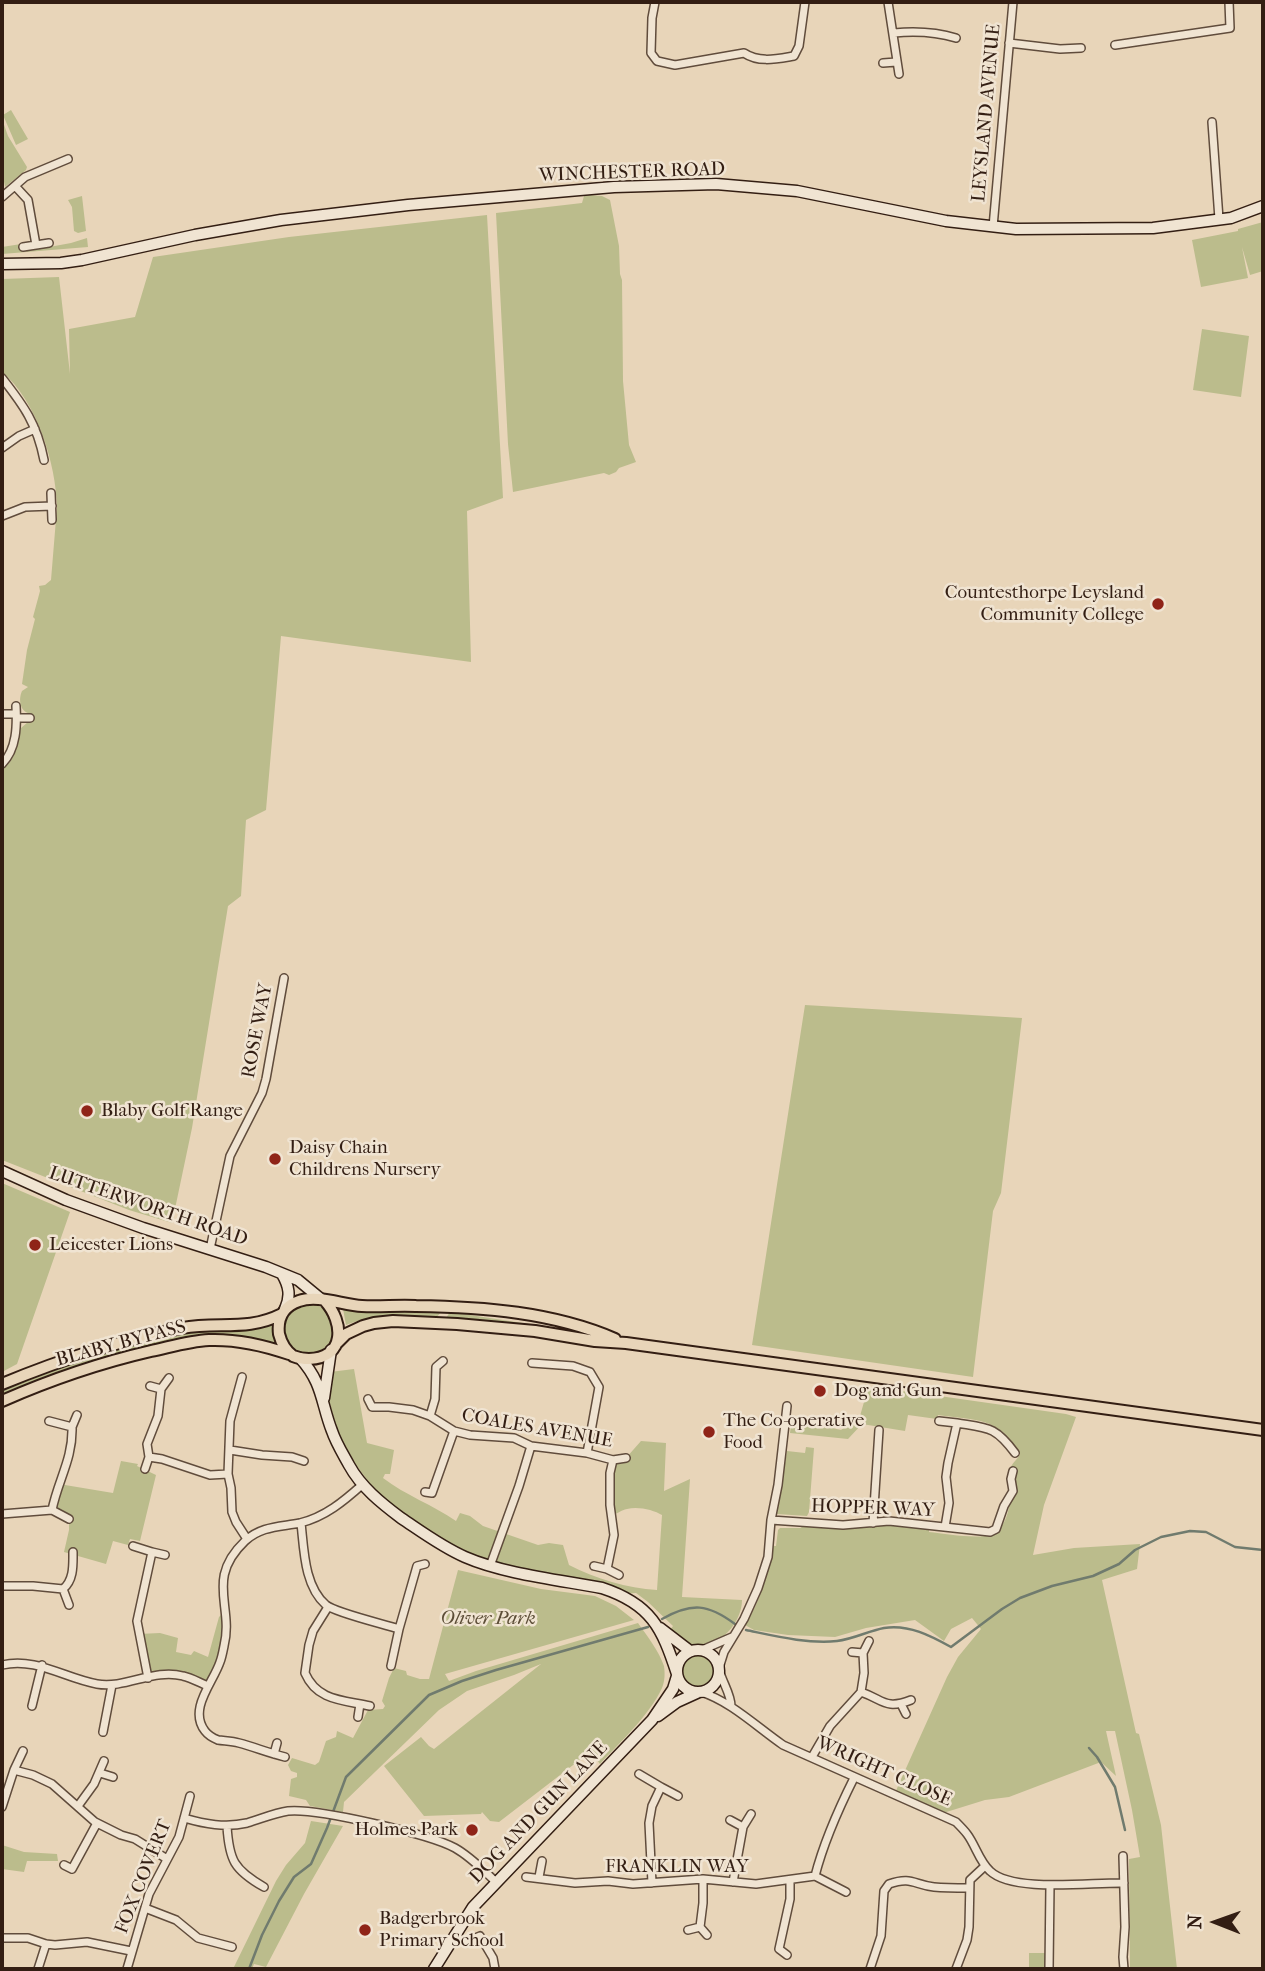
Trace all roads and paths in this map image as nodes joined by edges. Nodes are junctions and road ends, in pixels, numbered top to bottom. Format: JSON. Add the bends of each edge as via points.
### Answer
{"nodes":[{"id":1,"x":654,"y":2,"type":"edge"},
{"id":2,"x":806,"y":2,"type":"edge"},
{"id":3,"x":888,"y":2,"type":"edge"},
{"id":4,"x":1013,"y":2,"type":"edge"},
{"id":5,"x":1229,"y":2,"type":"edge"},
{"id":6,"x":894,"y":33,"type":"junction"},
{"id":7,"x":956,"y":38,"type":"dead end"},
{"id":8,"x":1060,"y":38,"type":"dead end"},
{"id":9,"x":1009,"y":43,"type":"junction"},
{"id":10,"x":1129,"y":43,"type":"junction"},
{"id":11,"x":1115,"y":45,"type":"dead end"},
{"id":12,"x":1060,"y":48,"type":"junction"},
{"id":13,"x":1082,"y":48,"type":"dead end"},
{"id":14,"x":1130,"y":54,"type":"dead end"},
{"id":15,"x":897,"y":62,"type":"junction"},
{"id":16,"x":883,"y":63,"type":"dead end"},
{"id":17,"x":899,"y":74,"type":"dead end"},
{"id":18,"x":1212,"y":122,"type":"dead end"},
{"id":19,"x":68,"y":159,"type":"dead end"},
{"id":20,"x":15,"y":186,"type":"junction"},
{"id":21,"x":2,"y":197,"type":"edge"},
{"id":22,"x":1263,"y":206,"type":"edge"},
{"id":23,"x":1219,"y":219,"type":"junction"},
{"id":24,"x":993,"y":227,"type":"junction"},
{"id":25,"x":49,"y":243,"type":"dead end"},
{"id":26,"x":36,"y":245,"type":"junction"},
{"id":27,"x":23,"y":247,"type":"dead end"},
{"id":28,"x":2,"y":264,"type":"edge"},
{"id":29,"x":2,"y":378,"type":"edge"},
{"id":30,"x":35,"y":429,"type":"junction"},
{"id":31,"x":2,"y":448,"type":"edge"},
{"id":32,"x":44,"y":460,"type":"dead end"},
{"id":33,"x":51,"y":493,"type":"dead end"},
{"id":34,"x":52,"y":506,"type":"junction"},
{"id":35,"x":2,"y":516,"type":"edge"},
{"id":36,"x":52,"y":520,"type":"dead end"},
{"id":37,"x":16,"y":713,"type":"junction"},
{"id":38,"x":2,"y":714,"type":"edge"},
{"id":39,"x":30,"y":718,"type":"dead end"},
{"id":40,"x":2,"y":764,"type":"edge"},
{"id":41,"x":284,"y":978,"type":"dead end"},
{"id":42,"x":2,"y":1171,"type":"edge"},
{"id":43,"x":210,"y":1249,"type":"junction"},
{"id":44,"x":282,"y":1274,"type":"junction"},
{"id":45,"x":323,"y":1300,"type":"junction"},
{"id":46,"x":284,"y":1311,"type":"junction"},
{"id":47,"x":626,"y":1343,"type":"junction"},
{"id":48,"x":334,"y":1346,"type":"junction"},
{"id":49,"x":296,"y":1357,"type":"junction"},
{"id":50,"x":443,"y":1361,"type":"dead end"},
{"id":51,"x":532,"y":1363,"type":"dead end"},
{"id":52,"x":545,"y":1365,"type":"junction"},
{"id":53,"x":544,"y":1374,"type":"dead end"},
{"id":54,"x":242,"y":1377,"type":"dead end"},
{"id":55,"x":169,"y":1378,"type":"dead end"},
{"id":56,"x":2,"y":1384,"type":"edge"},
{"id":57,"x":150,"y":1386,"type":"dead end"},
{"id":58,"x":161,"y":1388,"type":"junction"},
{"id":59,"x":324,"y":1399,"type":"junction"},
{"id":60,"x":2,"y":1401,"type":"edge"},
{"id":61,"x":787,"y":1406,"type":"dead end"},
{"id":62,"x":370,"y":1407,"type":"dead end"},
{"id":63,"x":77,"y":1415,"type":"dead end"},
{"id":64,"x":429,"y":1416,"type":"junction"},
{"id":65,"x":49,"y":1421,"type":"dead end"},
{"id":66,"x":939,"y":1421,"type":"dead end"},
{"id":67,"x":957,"y":1423,"type":"junction"},
{"id":68,"x":72,"y":1427,"type":"junction"},
{"id":69,"x":879,"y":1430,"type":"dead end"},
{"id":70,"x":1263,"y":1430,"type":"edge"},
{"id":71,"x":454,"y":1432,"type":"junction"},
{"id":72,"x":531,"y":1446,"type":"junction"},
{"id":73,"x":230,"y":1450,"type":"junction"},
{"id":74,"x":587,"y":1453,"type":"junction"},
{"id":75,"x":1015,"y":1453,"type":"dead end"},
{"id":76,"x":149,"y":1457,"type":"junction"},
{"id":77,"x":626,"y":1458,"type":"dead end"},
{"id":78,"x":613,"y":1460,"type":"junction"},
{"id":79,"x":304,"y":1461,"type":"dead end"},
{"id":80,"x":145,"y":1469,"type":"dead end"},
{"id":81,"x":1013,"y":1471,"type":"dead end"},
{"id":82,"x":228,"y":1475,"type":"junction"},
{"id":83,"x":363,"y":1485,"type":"junction"},
{"id":84,"x":431,"y":1494,"type":"dead end"},
{"id":85,"x":52,"y":1510,"type":"junction"},
{"id":86,"x":2,"y":1514,"type":"edge"},
{"id":87,"x":69,"y":1519,"type":"dead end"},
{"id":88,"x":771,"y":1520,"type":"junction"},
{"id":89,"x":301,"y":1522,"type":"junction"},
{"id":90,"x":873,"y":1523,"type":"junction"},
{"id":91,"x":945,"y":1527,"type":"junction"},
{"id":92,"x":247,"y":1539,"type":"junction"},
{"id":93,"x":133,"y":1546,"type":"dead end"},
{"id":94,"x":74,"y":1552,"type":"dead end"},
{"id":95,"x":152,"y":1552,"type":"junction"},
{"id":96,"x":165,"y":1555,"type":"dead end"},
{"id":97,"x":419,"y":1563,"type":"dead end"},
{"id":98,"x":490,"y":1566,"type":"junction"},
{"id":99,"x":594,"y":1566,"type":"dead end"},
{"id":100,"x":607,"y":1569,"type":"junction"},
{"id":101,"x":619,"y":1575,"type":"dead end"},
{"id":102,"x":2,"y":1586,"type":"edge"},
{"id":103,"x":63,"y":1589,"type":"junction"},
{"id":104,"x":69,"y":1605,"type":"dead end"},
{"id":105,"x":328,"y":1606,"type":"junction"},
{"id":106,"x":660,"y":1628,"type":"junction"},
{"id":107,"x":399,"y":1629,"type":"junction"},
{"id":108,"x":735,"y":1634,"type":"junction"},
{"id":109,"x":869,"y":1642,"type":"dead end"},
{"id":110,"x":702,"y":1650,"type":"junction"},
{"id":111,"x":690,"y":1651,"type":"junction"},
{"id":112,"x":852,"y":1652,"type":"dead end"},
{"id":113,"x":863,"y":1653,"type":"junction"},
{"id":114,"x":2,"y":1665,"type":"edge"},
{"id":115,"x":42,"y":1665,"type":"junction"},
{"id":116,"x":391,"y":1666,"type":"dead end"},
{"id":117,"x":719,"y":1669,"type":"junction"},
{"id":118,"x":677,"y":1675,"type":"junction"},
{"id":119,"x":148,"y":1678,"type":"junction"},
{"id":120,"x":111,"y":1685,"type":"junction"},
{"id":121,"x":208,"y":1686,"type":"junction"},
{"id":122,"x":700,"y":1692,"type":"junction"},
{"id":123,"x":861,"y":1692,"type":"junction"},
{"id":124,"x":911,"y":1700,"type":"dead end"},
{"id":125,"x":360,"y":1704,"type":"junction"},
{"id":126,"x":901,"y":1704,"type":"junction"},
{"id":127,"x":32,"y":1706,"type":"dead end"},
{"id":128,"x":370,"y":1706,"type":"dead end"},
{"id":129,"x":732,"y":1706,"type":"junction"},
{"id":130,"x":906,"y":1714,"type":"dead end"},
{"id":131,"x":358,"y":1717,"type":"dead end"},
{"id":132,"x":652,"y":1720,"type":"junction"},
{"id":133,"x":103,"y":1732,"type":"dead end"},
{"id":134,"x":277,"y":1743,"type":"dead end"},
{"id":135,"x":23,"y":1751,"type":"dead end"},
{"id":136,"x":274,"y":1754,"type":"junction"},
{"id":137,"x":285,"y":1757,"type":"dead end"},
{"id":138,"x":812,"y":1757,"type":"junction"},
{"id":139,"x":104,"y":1761,"type":"dead end"},
{"id":140,"x":14,"y":1770,"type":"junction"},
{"id":141,"x":100,"y":1773,"type":"junction"},
{"id":142,"x":639,"y":1774,"type":"dead end"},
{"id":143,"x":113,"y":1777,"type":"dead end"},
{"id":144,"x":854,"y":1778,"type":"junction"},
{"id":145,"x":661,"y":1787,"type":"junction"},
{"id":146,"x":190,"y":1796,"type":"dead end"},
{"id":147,"x":678,"y":1796,"type":"dead end"},
{"id":148,"x":78,"y":1806,"type":"junction"},
{"id":149,"x":2,"y":1807,"type":"edge"},
{"id":150,"x":751,"y":1814,"type":"dead end"},
{"id":151,"x":184,"y":1818,"type":"junction"},
{"id":152,"x":730,"y":1820,"type":"dead end"},
{"id":153,"x":97,"y":1823,"type":"junction"},
{"id":154,"x":227,"y":1826,"type":"junction"},
{"id":155,"x":743,"y":1827,"type":"junction"},
{"id":156,"x":1123,"y":1857,"type":"dead end"},
{"id":157,"x":167,"y":1859,"type":"junction"},
{"id":158,"x":542,"y":1861,"type":"dead end"},
{"id":159,"x":64,"y":1865,"type":"dead end"},
{"id":160,"x":985,"y":1866,"type":"junction"},
{"id":161,"x":815,"y":1876,"type":"junction"},
{"id":162,"x":526,"y":1877,"type":"dead end"},
{"id":163,"x":539,"y":1877,"type":"junction"},
{"id":164,"x":703,"y":1880,"type":"junction"},
{"id":165,"x":790,"y":1880,"type":"junction"},
{"id":166,"x":496,"y":1882,"type":"junction"},
{"id":167,"x":652,"y":1882,"type":"junction"},
{"id":168,"x":733,"y":1882,"type":"junction"},
{"id":169,"x":1124,"y":1883,"type":"junction"},
{"id":170,"x":1050,"y":1885,"type":"junction"},
{"id":171,"x":264,"y":1887,"type":"dead end"},
{"id":172,"x":969,"y":1888,"type":"junction"},
{"id":173,"x":846,"y":1892,"type":"dead end"},
{"id":174,"x":145,"y":1908,"type":"junction"},
{"id":175,"x":700,"y":1927,"type":"junction"},
{"id":176,"x":688,"y":1930,"type":"dead end"},
{"id":177,"x":707,"y":1934,"type":"dead end"},
{"id":178,"x":2,"y":1938,"type":"edge"},
{"id":179,"x":468,"y":1941,"type":"dead end"},
{"id":180,"x":46,"y":1944,"type":"junction"},
{"id":181,"x":232,"y":1947,"type":"dead end"},
{"id":182,"x":131,"y":1951,"type":"junction"},
{"id":183,"x":787,"y":1955,"type":"dead end"},
{"id":184,"x":38,"y":1969,"type":"edge"},
{"id":185,"x":127,"y":1969,"type":"edge"},
{"id":186,"x":434,"y":1969,"type":"edge"},
{"id":187,"x":495,"y":1969,"type":"edge"},
{"id":188,"x":870,"y":1969,"type":"edge"},
{"id":189,"x":956,"y":1969,"type":"edge"},
{"id":190,"x":1049,"y":1969,"type":"edge"},
{"id":191,"x":1124,"y":1969,"type":"edge"}],
"edges":[{"from":1,"to":2,"type":"street","via":[[651,53],[657,61],[675,65],[744,53],[769,60],[794,56]]},
{"from":3,"to":6,"type":"street"},
{"from":4,"to":9,"type":"street","name":"LEYSLAND AVENUE"},
{"from":5,"to":10,"type":"street","via":[[1230,28]]},
{"from":6,"to":7,"type":"street"},
{"from":6,"to":15,"type":"street"},
{"from":8,"to":12,"type":"street"},
{"from":9,"to":12,"type":"street"},
{"from":9,"to":24,"type":"street","name":"LEYSLAND AVENUE"},
{"from":10,"to":11,"type":"street"},
{"from":10,"to":14,"type":"street"},
{"from":12,"to":13,"type":"street"},
{"from":15,"to":16,"type":"street"},
{"from":15,"to":17,"type":"street"},
{"from":18,"to":23,"type":"street"},
{"from":19,"to":20,"type":"street","via":[[33,172]]},
{"from":20,"to":21,"type":"street"},
{"from":20,"to":26,"type":"street","via":[[28,200]]},
{"from":22,"to":23,"type":"street","name":"WINCHESTER ROAD"},
{"from":23,"to":24,"type":"street","name":"WINCHESTER ROAD","via":[[1153,228]]},
{"from":24,"to":28,"type":"street","name":"WINCHESTER ROAD","via":[[797,191],[716,184],[614,187],[281,220],[82,260]]},
{"from":25,"to":26,"type":"street"},
{"from":26,"to":27,"type":"street"},
{"from":29,"to":30,"type":"street","via":[[26,408]]},
{"from":30,"to":31,"type":"street"},
{"from":30,"to":32,"type":"street"},
{"from":33,"to":34,"type":"street"},
{"from":34,"to":35,"type":"street","via":[[25,507]]},
{"from":34,"to":36,"type":"street"},
{"from":37,"to":38,"type":"street"},
{"from":37,"to":39,"type":"street"},
{"from":37,"to":40,"type":"street","via":[[12,747]]},
{"from":41,"to":43,"type":"street","name":"ROSE WAY","via":[[266,1079],[230,1156]]},
{"from":42,"to":43,"type":"street","name":"LUTTERWORTH ROAD","via":[[66,1200]]},
{"from":43,"to":44,"type":"street","name":"LUTTERWORTH ROAD"},
{"from":44,"to":45,"type":"street","name":"LUTTERWORTH ROAD","via":[[298,1280]]},
{"from":44,"to":46,"type":"street","via":[[289,1291]]},
{"from":45,"to":46,"type":"main road","via":[[298,1301]]},
{"from":45,"to":47,"type":"main road","via":[[365,1306],[511,1311]]},
{"from":45,"to":48,"type":"main road","via":[[339,1327]]},
{"from":46,"to":49,"type":"main road","via":[[280,1336]]},
{"from":46,"to":56,"type":"main road","name":"BLABY BYPASS","via":[[259,1323],[196,1326],[116,1344]]},
{"from":47,"to":48,"type":"main road","via":[[509,1328],[393,1321],[363,1326],[345,1334]]},
{"from":47,"to":70,"type":"main road"},
{"from":48,"to":49,"type":"main road","via":[[321,1356]]},
{"from":48,"to":59,"type":"street"},
{"from":49,"to":59,"type":"street","via":[[316,1380]]},
{"from":49,"to":60,"type":"main road","name":"BLABY BYPASS","via":[[238,1341],[189,1343],[79,1371]]},
{"from":50,"to":64,"type":"street","via":[[436,1367],[435,1399]]},
{"from":51,"to":52,"type":"street"},
{"from":52,"to":53,"type":"street"},
{"from":52,"to":74,"type":"street","via":[[590,1372],[599,1387]]},
{"from":54,"to":73,"type":"street","via":[[230,1421]]},
{"from":55,"to":58,"type":"street"},
{"from":57,"to":58,"type":"street"},
{"from":58,"to":76,"type":"street","via":[[158,1416],[147,1444]]},
{"from":59,"to":83,"type":"street","via":[[332,1433]]},
{"from":61,"to":88,"type":"street"},
{"from":62,"to":64,"type":"street","name":"COALES AVENUE","via":[[389,1406]]},
{"from":63,"to":68,"type":"street"},
{"from":64,"to":71,"type":"street","name":"COALES AVENUE"},
{"from":65,"to":68,"type":"street"},
{"from":66,"to":67,"type":"street"},
{"from":67,"to":75,"type":"street","via":[[993,1429]]},
{"from":67,"to":91,"type":"street","via":[[947,1470]]},
{"from":68,"to":85,"type":"street","via":[[69,1462]]},
{"from":69,"to":90,"type":"street"},
{"from":71,"to":72,"type":"street","name":"COALES AVENUE","via":[[514,1438]]},
{"from":71,"to":84,"type":"street"},
{"from":72,"to":74,"type":"street","name":"COALES AVENUE"},
{"from":72,"to":98,"type":"street"},
{"from":73,"to":79,"type":"street"},
{"from":73,"to":82,"type":"street"},
{"from":74,"to":78,"type":"street","name":"COALES AVENUE"},
{"from":76,"to":80,"type":"street"},
{"from":76,"to":82,"type":"street","via":[[210,1475]]},
{"from":77,"to":78,"type":"street","name":"COALES AVENUE"},
{"from":78,"to":100,"type":"street","via":[[610,1505],[614,1535]]},
{"from":81,"to":91,"type":"street","name":"HOPPER WAY","via":[[1013,1491],[996,1529]]},
{"from":82,"to":92,"type":"street","via":[[232,1512]]},
{"from":83,"to":89,"type":"street","via":[[341,1504]]},
{"from":83,"to":98,"type":"street","via":[[378,1501],[448,1549]]},
{"from":85,"to":86,"type":"street"},
{"from":85,"to":87,"type":"street"},
{"from":88,"to":90,"type":"street","name":"HOPPER WAY"},
{"from":88,"to":108,"type":"street","via":[[768,1557]]},
{"from":89,"to":92,"type":"street","via":[[272,1527]]},
{"from":89,"to":105,"type":"street","via":[[311,1583]]},
{"from":90,"to":91,"type":"street","name":"HOPPER WAY"},
{"from":92,"to":121,"type":"street","via":[[228,1563],[222,1583],[225,1642]]},
{"from":93,"to":95,"type":"street"},
{"from":94,"to":103,"type":"street","via":[[71,1578]]},
{"from":95,"to":96,"type":"street"},
{"from":95,"to":119,"type":"street","via":[[136,1621]]},
{"from":97,"to":107,"type":"street"},
{"from":98,"to":106,"type":"street","via":[[618,1594],[643,1609]]},
{"from":99,"to":100,"type":"street"},
{"from":100,"to":101,"type":"street"},
{"from":102,"to":103,"type":"street"},
{"from":103,"to":104,"type":"street"},
{"from":105,"to":107,"type":"street"},
{"from":105,"to":125,"type":"street","via":[[313,1632],[305,1673],[314,1690]]},
{"from":106,"to":111,"type":"street"},
{"from":106,"to":118,"type":"street"},
{"from":107,"to":116,"type":"street"},
{"from":108,"to":110,"type":"street"},
{"from":108,"to":117,"type":"street"},
{"from":109,"to":113,"type":"street"},
{"from":110,"to":111,"type":"street"},
{"from":110,"to":117,"type":"street","via":[[712,1655]]},
{"from":111,"to":118,"type":"street","via":[[678,1662]]},
{"from":112,"to":113,"type":"street"},
{"from":113,"to":123,"type":"street"},
{"from":114,"to":115,"type":"street"},
{"from":115,"to":120,"type":"street"},
{"from":115,"to":127,"type":"street"},
{"from":117,"to":122,"type":"street","via":[[712,1686]]},
{"from":117,"to":129,"type":"street","name":"WRIGHT CLOSE"},
{"from":118,"to":122,"type":"street","via":[[685,1688]]},
{"from":118,"to":132,"type":"street","name":"DOG AND GUN LANE"},
{"from":119,"to":120,"type":"street"},
{"from":119,"to":121,"type":"street","via":[[181,1675]]},
{"from":120,"to":133,"type":"street"},
{"from":121,"to":136,"type":"street","via":[[199,1710],[206,1733]]},
{"from":122,"to":129,"type":"street","name":"WRIGHT CLOSE"},
{"from":122,"to":132,"type":"street","name":"DOG AND GUN LANE"},
{"from":123,"to":126,"type":"street","via":[[883,1703]]},
{"from":123,"to":138,"type":"street","via":[[830,1726]]},
{"from":124,"to":126,"type":"street"},
{"from":125,"to":128,"type":"street"},
{"from":125,"to":131,"type":"street"},
{"from":126,"to":130,"type":"street"},
{"from":129,"to":138,"type":"street","name":"WRIGHT CLOSE","via":[[783,1745]]},
{"from":132,"to":166,"type":"street","name":"DOG AND GUN LANE"},
{"from":134,"to":136,"type":"street"},
{"from":135,"to":140,"type":"street"},
{"from":136,"to":137,"type":"street"},
{"from":138,"to":144,"type":"street","name":"WRIGHT CLOSE"},
{"from":139,"to":141,"type":"street"},
{"from":140,"to":148,"type":"street","via":[[52,1784]]},
{"from":140,"to":149,"type":"street"},
{"from":141,"to":143,"type":"street"},
{"from":141,"to":148,"type":"street"},
{"from":142,"to":145,"type":"street"},
{"from":144,"to":160,"type":"street","name":"WRIGHT CLOSE","via":[[956,1822]]},
{"from":144,"to":161,"type":"street","via":[[833,1821]]},
{"from":145,"to":147,"type":"street"},
{"from":145,"to":167,"type":"street","via":[[649,1823]]},
{"from":146,"to":151,"type":"street","name":"FOX COVERT"},
{"from":148,"to":153,"type":"street"},
{"from":150,"to":155,"type":"street"},
{"from":151,"to":154,"type":"street"},
{"from":151,"to":157,"type":"street","name":"FOX COVERT"},
{"from":152,"to":155,"type":"street"},
{"from":153,"to":157,"type":"street"},
{"from":153,"to":159,"type":"street","via":[[72,1869]]},
{"from":154,"to":166,"type":"street","via":[[290,1811],[338,1817],[447,1845],[469,1857]]},
{"from":154,"to":171,"type":"street","via":[[228,1845],[238,1869]]},
{"from":155,"to":168,"type":"street"},
{"from":156,"to":169,"type":"street"},
{"from":157,"to":174,"type":"street","name":"FOX COVERT"},
{"from":158,"to":163,"type":"street"},
{"from":160,"to":170,"type":"street","via":[[1004,1880]]},
{"from":160,"to":172,"type":"street","via":[[970,1880]]},
{"from":161,"to":165,"type":"street","name":"FRANKLIN WAY"},
{"from":161,"to":173,"type":"street"},
{"from":162,"to":163,"type":"street","name":"FRANKLIN WAY"},
{"from":163,"to":167,"type":"street","name":"FRANKLIN WAY","via":[[575,1883]]},
{"from":164,"to":167,"type":"street","name":"FRANKLIN WAY"},
{"from":164,"to":168,"type":"street","name":"FRANKLIN WAY"},
{"from":164,"to":175,"type":"street"},
{"from":165,"to":168,"type":"street","name":"FRANKLIN WAY"},
{"from":165,"to":183,"type":"street","via":[[779,1949]]},
{"from":166,"to":186,"type":"street","name":"DOG AND GUN LANE","via":[[473,1908]]},
{"from":169,"to":170,"type":"street"},
{"from":169,"to":191,"type":"street"},
{"from":170,"to":190,"type":"street"},
{"from":172,"to":188,"type":"street","via":[[931,1887],[905,1880],[889,1884],[884,1891],[881,1936]]},
{"from":172,"to":189,"type":"street","via":[[967,1940]]},
{"from":174,"to":181,"type":"street","via":[[176,1920],[198,1938]]},
{"from":174,"to":182,"type":"street","name":"FOX COVERT"},
{"from":175,"to":176,"type":"street"},
{"from":175,"to":177,"type":"street"},
{"from":178,"to":180,"type":"street","via":[[28,1938]]},
{"from":179,"to":187,"type":"street","via":[[480,1936]]},
{"from":180,"to":182,"type":"street","via":[[87,1942]]},
{"from":180,"to":184,"type":"street"},
{"from":182,"to":185,"type":"street","name":"FOX COVERT"}]}
